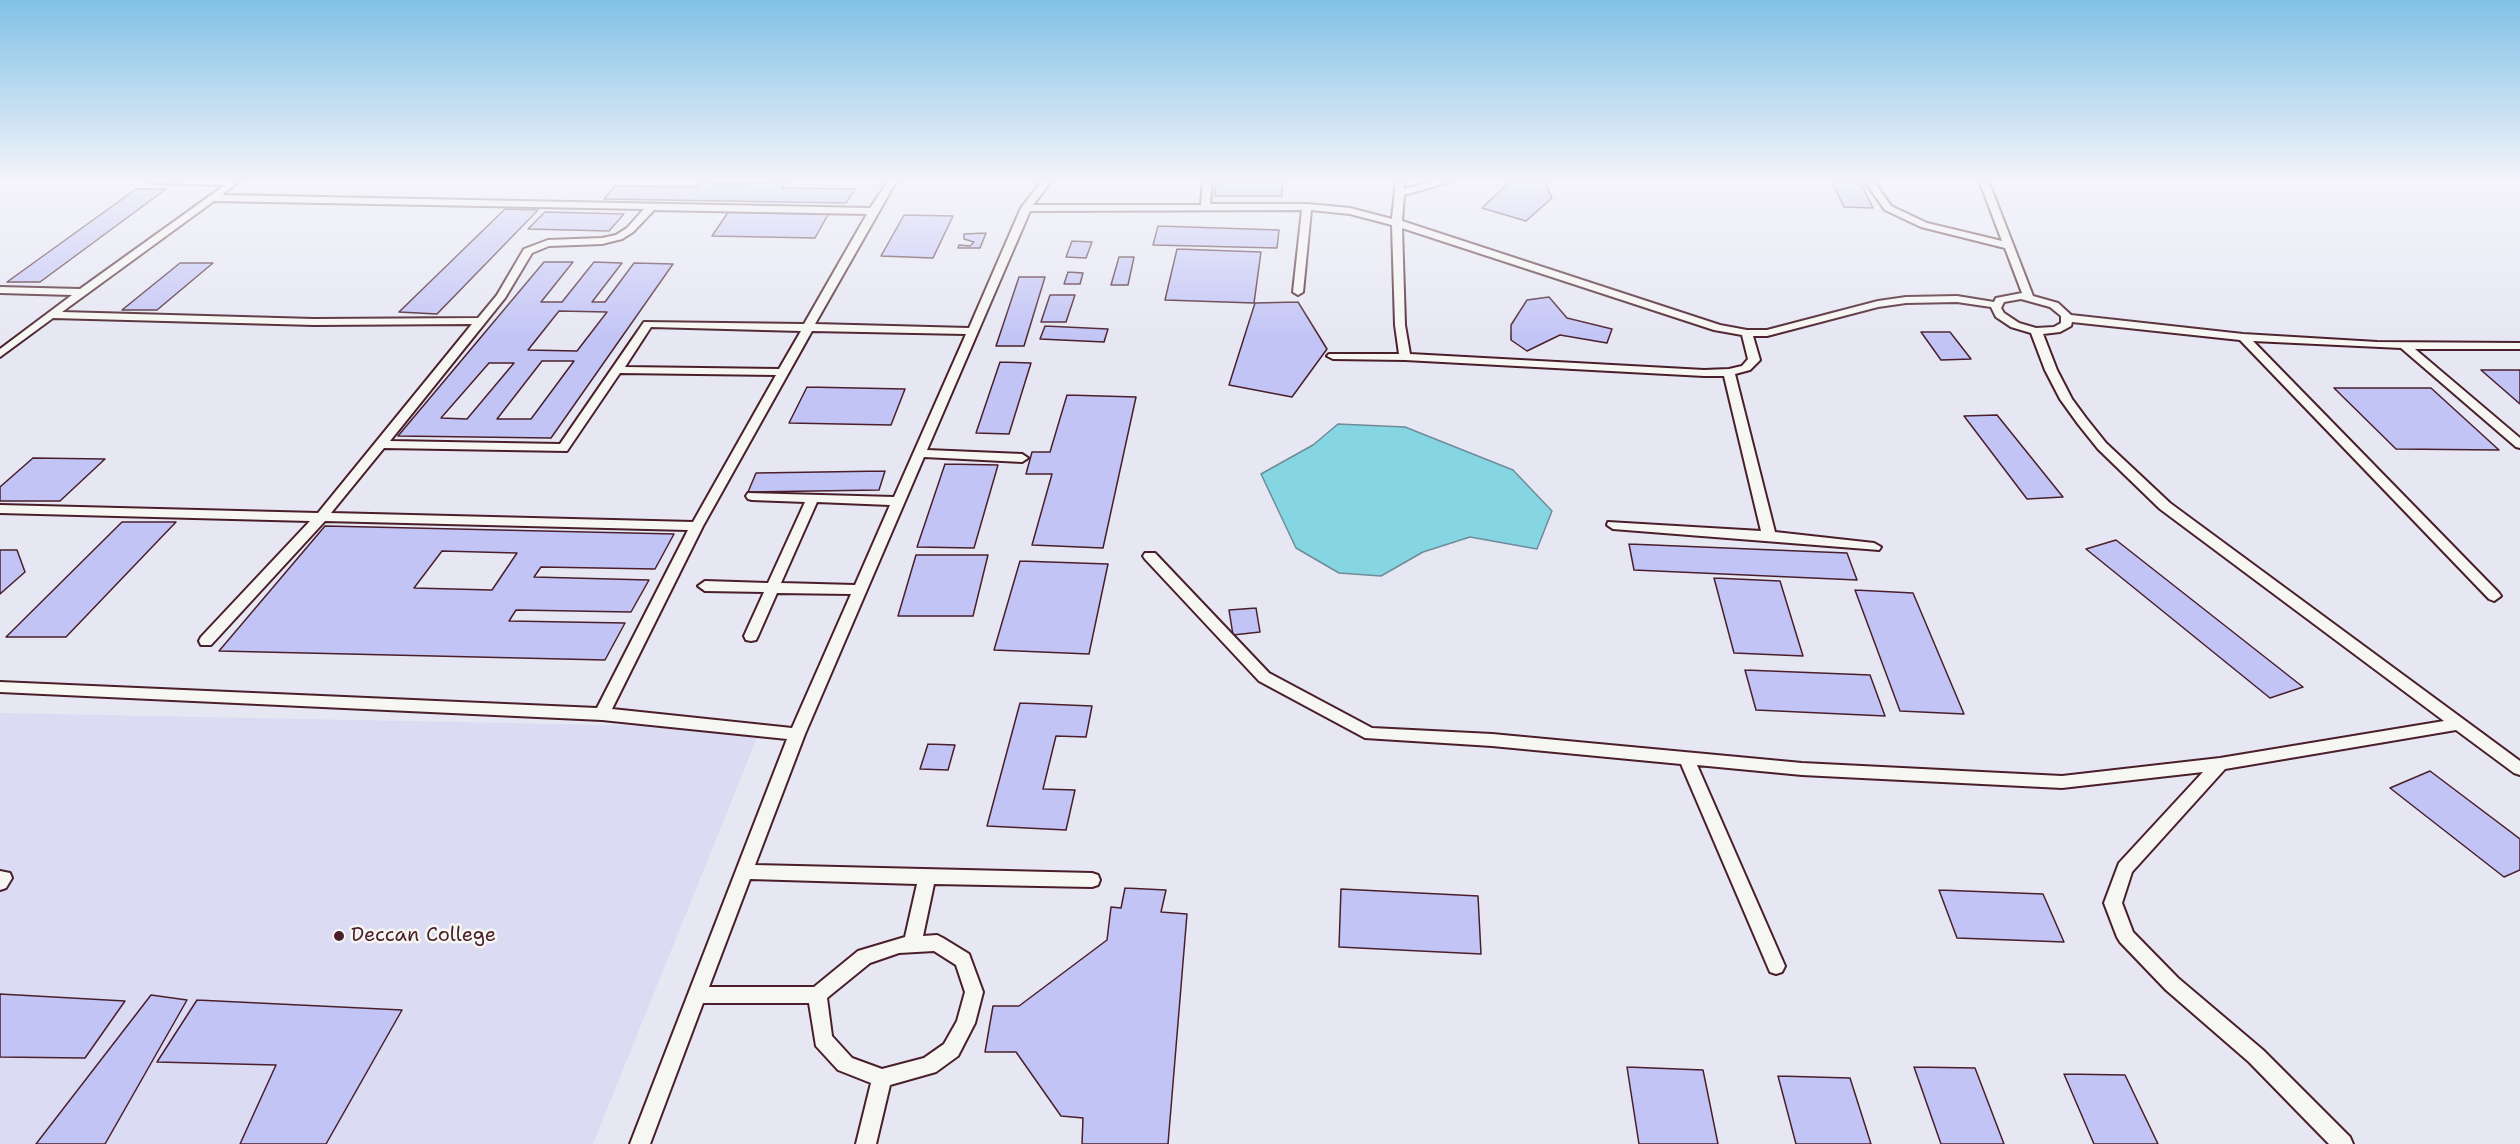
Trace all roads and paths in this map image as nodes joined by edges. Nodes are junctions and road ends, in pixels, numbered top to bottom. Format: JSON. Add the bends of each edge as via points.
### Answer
{"nodes":[{"id":1,"x":163,"y":233,"type":"edge"},
{"id":2,"x":625,"y":233,"type":"edge"},
{"id":3,"x":860,"y":233,"type":"edge"},
{"id":4,"x":1015,"y":233,"type":"edge"},
{"id":5,"x":1304,"y":233,"type":"edge"},
{"id":6,"x":1397,"y":233,"type":"edge"},
{"id":7,"x":1429,"y":233,"type":"edge"},
{"id":8,"x":1958,"y":233,"type":"edge"},
{"id":9,"x":2004,"y":233,"type":"edge"},
{"id":10,"x":2009,"y":246,"type":"junction"},
{"id":11,"x":0,"y":290,"type":"edge"},
{"id":12,"x":81,"y":292,"type":"junction"},
{"id":13,"x":1298,"y":292,"type":"dead end"},
{"id":14,"x":2028,"y":297,"type":"junction"},
{"id":15,"x":1996,"y":305,"type":"junction"},
{"id":16,"x":51,"y":315,"type":"junction"},
{"id":17,"x":2068,"y":318,"type":"junction"},
{"id":18,"x":479,"y":321,"type":"junction"},
{"id":19,"x":808,"y":326,"type":"junction"},
{"id":20,"x":973,"y":331,"type":"junction"},
{"id":21,"x":2036,"y":331,"type":"junction"},
{"id":22,"x":1747,"y":333,"type":"junction"},
{"id":23,"x":2243,"y":338,"type":"junction"},
{"id":24,"x":2404,"y":345,"type":"junction"},
{"id":25,"x":2520,"y":346,"type":"edge"},
{"id":26,"x":0,"y":354,"type":"edge"},
{"id":27,"x":1333,"y":356,"type":"dead end"},
{"id":28,"x":1405,"y":357,"type":"junction"},
{"id":29,"x":617,"y":370,"type":"junction"},
{"id":30,"x":783,"y":372,"type":"junction"},
{"id":31,"x":1729,"y":372,"type":"junction"},
{"id":32,"x":380,"y":444,"type":"junction"},
{"id":33,"x":2520,"y":444,"type":"edge"},
{"id":34,"x":919,"y":453,"type":"junction"},
{"id":35,"x":1022,"y":458,"type":"dead end"},
{"id":36,"x":753,"y":496,"type":"dead end"},
{"id":37,"x":813,"y":498,"type":"junction"},
{"id":38,"x":899,"y":501,"type":"junction"},
{"id":39,"x":0,"y":509,"type":"edge"},
{"id":40,"x":322,"y":516,"type":"junction"},
{"id":41,"x":1613,"y":525,"type":"dead end"},
{"id":42,"x":697,"y":526,"type":"junction"},
{"id":43,"x":1769,"y":536,"type":"junction"},
{"id":44,"x":1874,"y":547,"type":"dead end"},
{"id":45,"x":1150,"y":556,"type":"dead end"},
{"id":46,"x":705,"y":586,"type":"dead end"},
{"id":47,"x":773,"y":588,"type":"junction"},
{"id":48,"x":860,"y":590,"type":"junction"},
{"id":49,"x":2494,"y":596,"type":"dead end"},
{"id":50,"x":751,"y":636,"type":"dead end"},
{"id":51,"x":206,"y":641,"type":"dead end"},
{"id":52,"x":0,"y":687,"type":"edge"},
{"id":53,"x":602,"y":714,"type":"junction"},
{"id":54,"x":2458,"y":724,"type":"junction"},
{"id":55,"x":797,"y":734,"type":"junction"},
{"id":56,"x":1687,"y":759,"type":"junction"},
{"id":57,"x":2220,"y":764,"type":"junction"},
{"id":58,"x":2520,"y":769,"type":"edge"},
{"id":59,"x":744,"y":872,"type":"junction"},
{"id":60,"x":927,"y":877,"type":"junction"},
{"id":61,"x":0,"y":878,"type":"edge"},
{"id":62,"x":1092,"y":880,"type":"dead end"},
{"id":63,"x":0,"y":883,"type":"edge"},
{"id":64,"x":912,"y":945,"type":"junction"},
{"id":65,"x":1776,"y":966,"type":"dead end"},
{"id":66,"x":697,"y":995,"type":"junction"},
{"id":67,"x":817,"y":995,"type":"junction"},
{"id":68,"x":882,"y":1078,"type":"junction"},
{"id":69,"x":640,"y":1144,"type":"edge"},
{"id":70,"x":866,"y":1144,"type":"edge"},
{"id":71,"x":2343,"y":1144,"type":"edge"}],
"edges":[{"from":1,"to":12,"type":"lane"},
{"from":2,"to":18,"type":"lane","via":[[602,241],[548,243],[528,251],[501,296]]},
{"from":3,"to":19,"type":"lane"},
{"from":4,"to":20,"type":"lane"},
{"from":5,"to":13,"type":"lane"},
{"from":6,"to":28,"type":"lane","via":[[1400,325]]},
{"from":7,"to":22,"type":"lane","via":[[1718,328]]},
{"from":8,"to":10,"type":"lane"},
{"from":9,"to":10,"type":"lane"},
{"from":10,"to":14,"type":"lane"},
{"from":11,"to":12,"type":"lane"},
{"from":12,"to":16,"type":"lane"},
{"from":14,"to":15,"type":"lane","via":[[2009,297]]},
{"from":14,"to":17,"type":"lane","via":[[2054,305]]},
{"from":15,"to":21,"type":"lane","via":[[2009,322]]},
{"from":15,"to":22,"type":"lane","via":[[1958,299],[1906,300],[1767,333]]},
{"from":16,"to":18,"type":"lane","via":[[314,322]]},
{"from":16,"to":26,"type":"lane"},
{"from":17,"to":21,"type":"lane","via":[[2061,329]]},
{"from":17,"to":23,"type":"lane"},
{"from":18,"to":32,"type":"lane"},
{"from":19,"to":20,"type":"lane"},
{"from":19,"to":29,"type":"lane","via":[[648,324]]},
{"from":19,"to":30,"type":"lane"},
{"from":20,"to":34,"type":"lane"},
{"from":21,"to":54,"type":"lane","via":[[2056,380],[2082,421],[2102,446],[2165,506]]},
{"from":22,"to":31,"type":"lane","via":[[1754,360],[1746,369]]},
{"from":23,"to":24,"type":"lane"},
{"from":23,"to":49,"type":"lane"},
{"from":24,"to":25,"type":"lane"},
{"from":24,"to":33,"type":"lane"},
{"from":27,"to":28,"type":"lane"},
{"from":28,"to":31,"type":"lane"},
{"from":29,"to":30,"type":"lane"},
{"from":29,"to":32,"type":"lane","via":[[562,448]]},
{"from":30,"to":42,"type":"lane"},
{"from":31,"to":43,"type":"lane"},
{"from":32,"to":40,"type":"lane"},
{"from":34,"to":35,"type":"lane"},
{"from":34,"to":38,"type":"lane"},
{"from":36,"to":37,"type":"lane"},
{"from":37,"to":38,"type":"lane"},
{"from":37,"to":47,"type":"lane"},
{"from":38,"to":48,"type":"lane"},
{"from":39,"to":40,"type":"lane"},
{"from":40,"to":42,"type":"lane"},
{"from":40,"to":51,"type":"lane"},
{"from":41,"to":43,"type":"lane"},
{"from":42,"to":53,"type":"lane"},
{"from":43,"to":44,"type":"lane"},
{"from":45,"to":56,"type":"lane","via":[[1264,677],[1370,734],[1492,740]]},
{"from":46,"to":47,"type":"lane"},
{"from":47,"to":48,"type":"lane"},
{"from":47,"to":50,"type":"lane"},
{"from":48,"to":55,"type":"lane"},
{"from":52,"to":53,"type":"lane"},
{"from":53,"to":55,"type":"lane"},
{"from":54,"to":57,"type":"lane"},
{"from":54,"to":58,"type":"lane"},
{"from":55,"to":59,"type":"lane"},
{"from":56,"to":57,"type":"lane","via":[[1802,770],[2062,782]]},
{"from":56,"to":65,"type":"lane"},
{"from":57,"to":71,"type":"lane","via":[[2125,868],[2113,903],[2126,937],[2172,984],[2256,1056]]},
{"from":59,"to":60,"type":"lane"},
{"from":59,"to":66,"type":"lane"},
{"from":60,"to":62,"type":"lane"},
{"from":60,"to":64,"type":"lane"},
{"from":61,"to":63,"type":"lane","via":[[4,878]]},
{"from":64,"to":67,"type":"lane","via":[[899,945],[864,957]]},
{"from":64,"to":68,"type":"lane","via":[[937,943],[963,960],[974,992],[966,1023],[951,1050],[930,1066]]},
{"from":66,"to":67,"type":"lane"},
{"from":66,"to":69,"type":"lane"},
{"from":67,"to":68,"type":"lane","via":[[823,1040],[845,1064]]},
{"from":68,"to":70,"type":"lane"}]}
